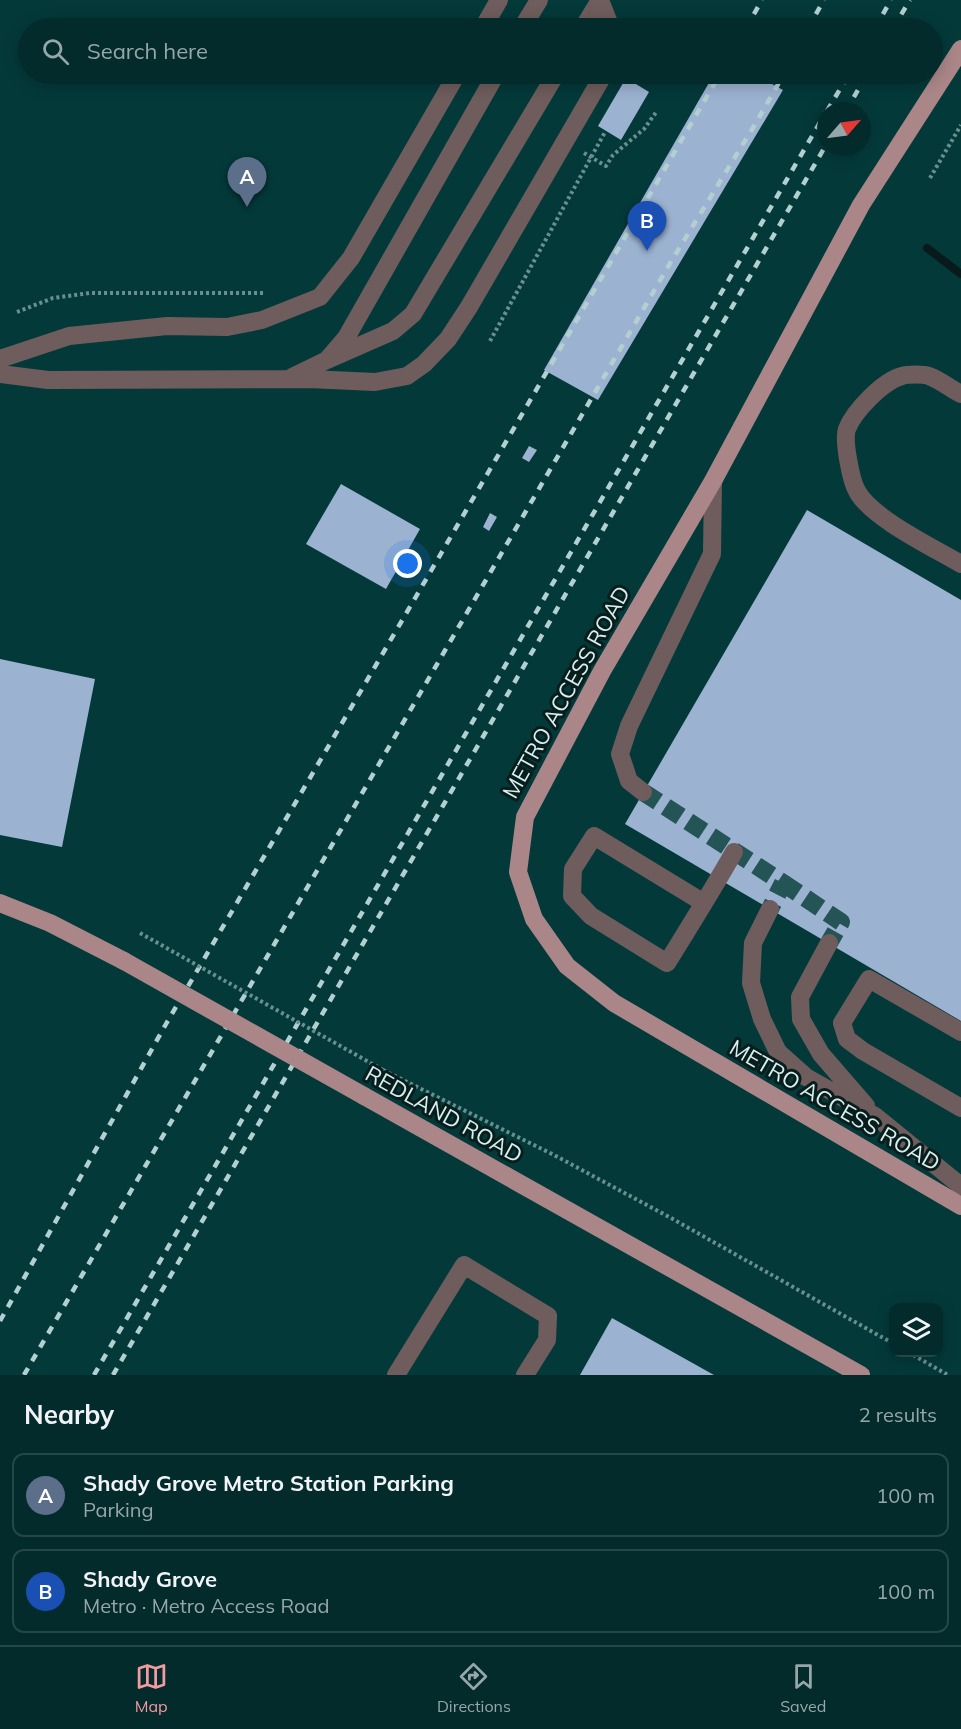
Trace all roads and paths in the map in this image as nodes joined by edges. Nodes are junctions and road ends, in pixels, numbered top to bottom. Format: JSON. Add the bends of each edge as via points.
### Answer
{"nodes":[{"id":1,"x":499,"y":0,"type":"edge"},
{"id":2,"x":539,"y":0,"type":"edge"},
{"id":3,"x":600,"y":0,"type":"edge"},
{"id":4,"x":489,"y":18,"type":"edge"},
{"id":5,"x":528,"y":18,"type":"edge"},
{"id":6,"x":589,"y":18,"type":"edge"},
{"id":7,"x":607,"y":18,"type":"edge"},
{"id":8,"x":961,"y":49,"type":"edge"},
{"id":9,"x":943,"y":77,"type":"edge"},
{"id":10,"x":451,"y":84,"type":"edge"},
{"id":11,"x":490,"y":84,"type":"edge"},
{"id":12,"x":550,"y":84,"type":"edge"},
{"id":13,"x":598,"y":84,"type":"edge"},
{"id":14,"x":939,"y":84,"type":"edge"},
{"id":15,"x":657,"y":111,"type":"dead end"},
{"id":16,"x":961,"y":125,"type":"edge"},
{"id":17,"x":605,"y":132,"type":"dead end"},
{"id":18,"x":592,"y":157,"type":"junction"},
{"id":19,"x":930,"y":178,"type":"dead end"},
{"id":20,"x":276,"y":293,"type":"dead end"},
{"id":21,"x":16,"y":312,"type":"dead end"},
{"id":22,"x":490,"y":341,"type":"dead end"},
{"id":23,"x":0,"y":359,"type":"edge"},
{"id":24,"x":327,"y":360,"type":"junction"},
{"id":25,"x":0,"y":374,"type":"edge"},
{"id":26,"x":288,"y":379,"type":"junction"},
{"id":27,"x":961,"y":394,"type":"edge"},
{"id":28,"x":713,"y":481,"type":"junction"},
{"id":29,"x":961,"y":564,"type":"edge"},
{"id":30,"x":643,"y":792,"type":"tunnel mouth"},
{"id":31,"x":735,"y":852,"type":"dead end"},
{"id":32,"x":0,"y":903,"type":"edge"},
{"id":33,"x":704,"y":903,"type":"junction"},
{"id":34,"x":770,"y":909,"type":"tunnel mouth"},
{"id":35,"x":140,"y":933,"type":"dead end"},
{"id":36,"x":829,"y":943,"type":"tunnel mouth"},
{"id":37,"x":961,"y":1032,"type":"edge"},
{"id":38,"x":961,"y":1108,"type":"edge"},
{"id":39,"x":875,"y":1116,"type":"junction"},
{"id":40,"x":961,"y":1185,"type":"edge"},
{"id":41,"x":961,"y":1206,"type":"edge"},
{"id":42,"x":889,"y":1341,"type":"edge"},
{"id":43,"x":915,"y":1357,"type":"edge"},
{"id":44,"x":396,"y":1375,"type":"edge"},
{"id":45,"x":525,"y":1375,"type":"edge"},
{"id":46,"x":861,"y":1375,"type":"edge"},
{"id":47,"x":948,"y":1375,"type":"edge"}],
"edges":[{"from":1,"to":4,"type":"lane"},
{"from":2,"to":5,"type":"lane"},
{"from":3,"to":6,"type":"lane"},
{"from":3,"to":7,"type":"lane"},
{"from":8,"to":9,"type":"main road","name":"METRO ACCESS ROAD"},
{"from":10,"to":23,"type":"lane","via":[[351,258],[320,297],[262,320],[227,327],[167,326],[69,336]]},
{"from":11,"to":24,"type":"lane","via":[[346,338]]},
{"from":12,"to":24,"type":"lane","via":[[413,314],[393,331]]},
{"from":13,"to":26,"type":"lane","via":[[469,308],[448,339],[424,364],[407,376],[375,382]]},
{"from":14,"to":28,"type":"main road","name":"METRO ACCESS ROAD","via":[[861,205]]},
{"from":15,"to":18,"type":"path","via":[[645,129],[613,155],[606,166]]},
{"from":16,"to":19,"type":"path"},
{"from":17,"to":18,"type":"path"},
{"from":18,"to":22,"type":"path"},
{"from":20,"to":21,"type":"path","via":[[90,292],[53,298]]},
{"from":24,"to":26,"type":"lane"},
{"from":25,"to":26,"type":"lane","via":[[48,380]]},
{"from":27,"to":29,"type":"lane","via":[[928,376],[902,376],[881,387],[862,405],[847,430],[846,453],[856,491],[869,507]]},
{"from":28,"to":30,"type":"lane","via":[[712,554],[629,726],[620,754],[629,781]]},
{"from":28,"to":41,"type":"main road","name":"METRO ACCESS ROAD","via":[[602,671],[525,817],[518,872],[534,919],[567,966],[614,1003]]},
{"from":31,"to":33,"type":"lane"},
{"from":32,"to":46,"type":"main road","name":"REDLAND ROAD","bridge":true,"via":[[50,923],[124,961]]},
{"from":33,"to":33,"type":"lane","via":[[667,963],[591,915],[572,896],[573,869],[594,836]]},
{"from":34,"to":39,"type":"lane","via":[[753,943],[751,983],[778,1052],[806,1077]]},
{"from":35,"to":42,"type":"path","bridge":true,"via":[[383,1070],[554,1155]]},
{"from":36,"to":39,"type":"lane","via":[[800,997],[801,1019],[821,1054]]},
{"from":37,"to":38,"type":"lane","via":[[869,979],[842,1023],[847,1039],[863,1051]]},
{"from":39,"to":40,"type":"lane"},
{"from":43,"to":47,"type":"path"},
{"from":44,"to":45,"type":"lane","via":[[464,1265],[548,1316],[547,1340]]}]}
